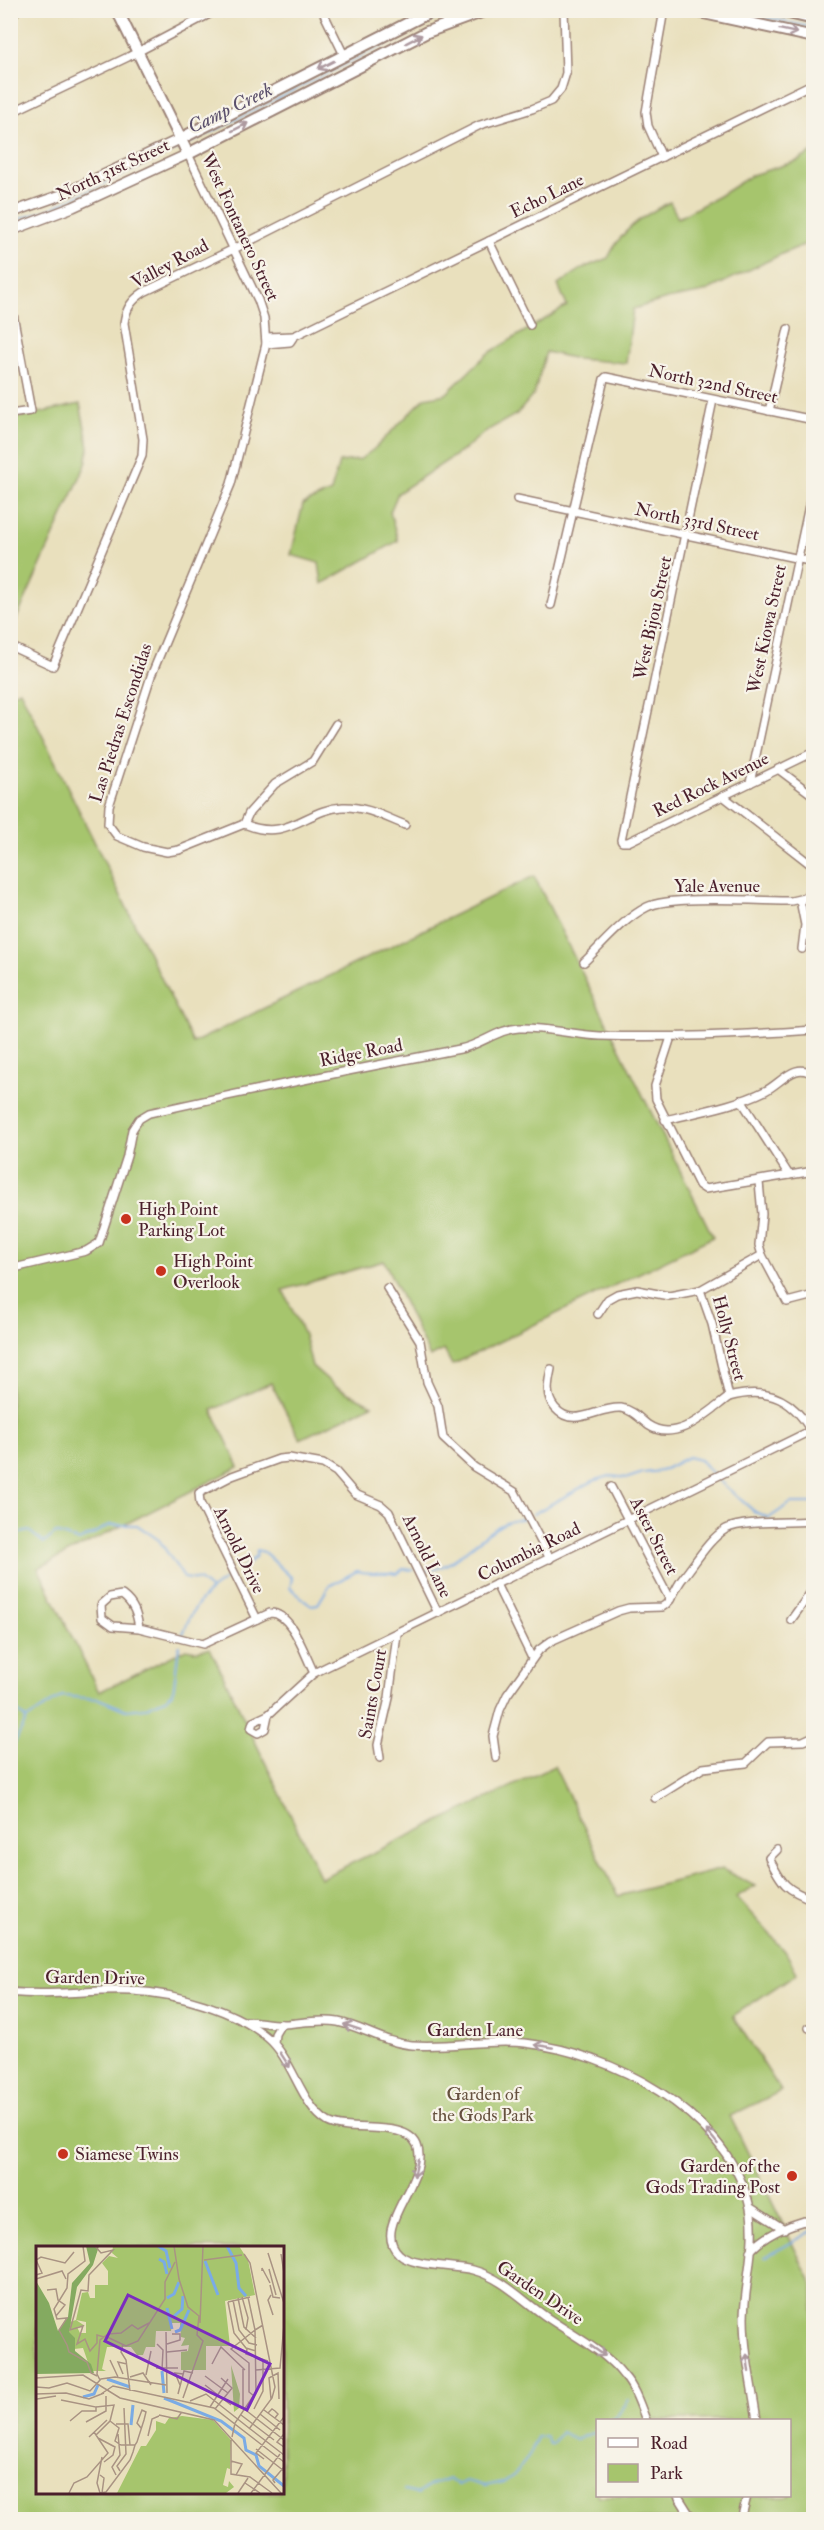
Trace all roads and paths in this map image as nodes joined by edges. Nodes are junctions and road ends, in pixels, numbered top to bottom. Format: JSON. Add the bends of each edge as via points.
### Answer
{"nodes":[{"id":1,"x":16,"y":10,"type":"edge"},
{"id":2,"x":117,"y":10,"type":"edge"},
{"id":3,"x":217,"y":10,"type":"edge"},
{"id":4,"x":322,"y":10,"type":"edge"},
{"id":5,"x":434,"y":10,"type":"edge"},
{"id":6,"x":487,"y":10,"type":"edge"},
{"id":7,"x":564,"y":10,"type":"edge"},
{"id":8,"x":664,"y":10,"type":"edge"},
{"id":9,"x":690,"y":10,"type":"edge"},
{"id":10,"x":776,"y":10,"type":"edge"},
{"id":11,"x":10,"y":15,"type":"edge"},
{"id":12,"x":813,"y":19,"type":"edge"},
{"id":13,"x":813,"y":37,"type":"edge"},
{"id":14,"x":138,"y":51,"type":"junction"},
{"id":15,"x":344,"y":56,"type":"junction"},
{"id":16,"x":813,"y":83,"type":"edge"},
{"id":17,"x":10,"y":113,"type":"edge"},
{"id":18,"x":180,"y":138,"type":"junction"},
{"id":19,"x":188,"y":154,"type":"junction"},
{"id":20,"x":662,"y":157,"type":"junction"},
{"id":21,"x":10,"y":213,"type":"edge"},
{"id":22,"x":10,"y":231,"type":"edge"},
{"id":23,"x":489,"y":241,"type":"junction"},
{"id":24,"x":232,"y":249,"type":"junction"},
{"id":25,"x":10,"y":298,"type":"edge"},
{"id":26,"x":530,"y":325,"type":"dead end"},
{"id":27,"x":788,"y":329,"type":"dead end"},
{"id":28,"x":266,"y":340,"type":"junction"},
{"id":29,"x":714,"y":400,"type":"junction"},
{"id":30,"x":769,"y":411,"type":"junction"},
{"id":31,"x":10,"y":414,"type":"edge"},
{"id":32,"x":813,"y":420,"type":"edge"},
{"id":33,"x":813,"y":482,"type":"edge"},
{"id":34,"x":517,"y":499,"type":"dead end"},
{"id":35,"x":574,"y":511,"type":"junction"},
{"id":36,"x":686,"y":535,"type":"junction"},
{"id":37,"x":797,"y":559,"type":"junction"},
{"id":38,"x":813,"y":562,"type":"edge"},
{"id":39,"x":551,"y":605,"type":"dead end"},
{"id":40,"x":166,"y":636,"type":"joint"},
{"id":41,"x":10,"y":646,"type":"edge"},
{"id":42,"x":336,"y":724,"type":"dead end"},
{"id":43,"x":813,"y":752,"type":"edge"},
{"id":44,"x":778,"y":769,"type":"junction"},
{"id":45,"x":750,"y":783,"type":"junction"},
{"id":46,"x":723,"y":796,"type":"junction"},
{"id":47,"x":813,"y":796,"type":"edge"},
{"id":48,"x":244,"y":824,"type":"junction"},
{"id":49,"x":405,"y":825,"type":"dead end"},
{"id":50,"x":622,"y":842,"type":"joint"},
{"id":51,"x":813,"y":867,"type":"edge"},
{"id":52,"x":813,"y":887,"type":"edge"},
{"id":53,"x":800,"y":900,"type":"junction"},
{"id":54,"x":802,"y":950,"type":"dead end"},
{"id":55,"x":584,"y":962,"type":"dead end"},
{"id":56,"x":813,"y":1030,"type":"edge"},
{"id":57,"x":671,"y":1037,"type":"junction"},
{"id":58,"x":813,"y":1076,"type":"edge"},
{"id":59,"x":741,"y":1100,"type":"junction"},
{"id":60,"x":665,"y":1120,"type":"junction"},
{"id":61,"x":813,"y":1171,"type":"edge"},
{"id":62,"x":789,"y":1175,"type":"junction"},
{"id":63,"x":759,"y":1182,"type":"junction"},
{"id":64,"x":762,"y":1255,"type":"junction"},
{"id":65,"x":10,"y":1269,"type":"edge"},
{"id":66,"x":387,"y":1288,"type":"dead end"},
{"id":67,"x":700,"y":1290,"type":"junction"},
{"id":68,"x":813,"y":1295,"type":"edge"},
{"id":69,"x":598,"y":1314,"type":"dead end"},
{"id":70,"x":551,"y":1369,"type":"dead end"},
{"id":71,"x":729,"y":1397,"type":"junction"},
{"id":72,"x":812,"y":1432,"type":"edge"},
{"id":73,"x":611,"y":1487,"type":"dead end"},
{"id":74,"x":199,"y":1493,"type":"joint"},
{"id":75,"x":629,"y":1520,"type":"junction"},
{"id":76,"x":813,"y":1521,"type":"edge"},
{"id":77,"x":550,"y":1558,"type":"junction"},
{"id":78,"x":496,"y":1584,"type":"junction"},
{"id":79,"x":813,"y":1588,"type":"edge"},
{"id":80,"x":670,"y":1600,"type":"junction"},
{"id":81,"x":438,"y":1613,"type":"junction"},
{"id":82,"x":257,"y":1619,"type":"junction"},
{"id":83,"x":791,"y":1620,"type":"dead end"},
{"id":84,"x":139,"y":1628,"type":"junction"},
{"id":85,"x":397,"y":1634,"type":"junction"},
{"id":86,"x":532,"y":1658,"type":"junction"},
{"id":87,"x":314,"y":1673,"type":"junction"},
{"id":88,"x":268,"y":1715,"type":"dead end"},
{"id":89,"x":813,"y":1736,"type":"edge"},
{"id":90,"x":380,"y":1758,"type":"dead end"},
{"id":91,"x":496,"y":1758,"type":"dead end"},
{"id":92,"x":655,"y":1798,"type":"dead end"},
{"id":93,"x":777,"y":1850,"type":"dead end"},
{"id":94,"x":813,"y":1900,"type":"edge"},
{"id":95,"x":10,"y":1992,"type":"edge"},
{"id":96,"x":243,"y":2021,"type":"junction"},
{"id":97,"x":281,"y":2024,"type":"junction"},
{"id":98,"x":274,"y":2043,"type":"junction"},
{"id":99,"x":751,"y":2208,"type":"junction"},
{"id":100,"x":813,"y":2226,"type":"edge"},
{"id":101,"x":784,"y":2229,"type":"junction"},
{"id":102,"x":750,"y":2251,"type":"junction"},
{"id":103,"x":645,"y":2419,"type":"edge"},
{"id":104,"x":757,"y":2419,"type":"edge"},
{"id":105,"x":679,"y":2497,"type":"edge"},
{"id":106,"x":747,"y":2497,"type":"edge"},
{"id":107,"x":693,"y":2520,"type":"edge"},
{"id":108,"x":741,"y":2520,"type":"edge"}],
"edges":[{"from":1,"to":11,"type":"main road"},
{"from":2,"to":14,"type":"main road","name":"West Fontanero Street"},
{"from":3,"to":14,"type":"street"},
{"from":4,"to":15,"type":"street"},
{"from":5,"to":15,"type":"main road","name":"North 31st Street"},
{"from":19,"to":6,"type":"main road","name":"North 31st Street","one_way":true,"via":[[442,25]]},
{"from":7,"to":24,"type":"street","name":"Valley Road","via":[[566,73],[561,89],[551,100],[480,125]]},
{"from":8,"to":20,"type":"street","via":[[646,112]]},
{"from":9,"to":13,"type":"main road","one_way":true},
{"from":10,"to":12,"type":"main road"},
{"from":14,"to":17,"type":"street"},
{"from":14,"to":18,"type":"main road","name":"West Fontanero Street"},
{"from":15,"to":18,"type":"main road","name":"North 31st Street","one_way":true},
{"from":16,"to":20,"type":"street","name":"Echo Lane"},
{"from":18,"to":19,"type":"main road","name":"West Fontanero Street"},
{"from":18,"to":21,"type":"main road","name":"North 31st Street","via":[[61,195]]},
{"from":19,"to":22,"type":"main road","name":"North 31st Street"},
{"from":19,"to":24,"type":"street","name":"West Fontanero Street"},
{"from":20,"to":23,"type":"street","name":"Echo Lane"},
{"from":23,"to":26,"type":"street"},
{"from":23,"to":28,"type":"street","name":"Echo Lane","via":[[294,336],[290,342]]},
{"from":24,"to":28,"type":"street","name":"West Fontanero Street","via":[[262,310]]},
{"from":24,"to":41,"type":"street","name":"Valley Road","via":[[144,292],[127,309],[124,330],[144,450],[53,666]]},
{"from":25,"to":31,"type":"street","via":[[31,411]]},
{"from":27,"to":30,"type":"street"},
{"from":28,"to":40,"type":"street","name":"West Fontanero Street","via":[[231,484]]},
{"from":29,"to":30,"type":"street","name":"North 32nd Street"},
{"from":29,"to":35,"type":"street","name":"North 32nd Street","via":[[603,379]]},
{"from":29,"to":36,"type":"street","name":"West Bijou Street"},
{"from":30,"to":32,"type":"street","name":"North 32nd Street"},
{"from":33,"to":37,"type":"street","name":"West Kiowa Street"},
{"from":34,"to":35,"type":"street","name":"North 33rd Street"},
{"from":35,"to":36,"type":"street","name":"North 33rd Street"},
{"from":35,"to":39,"type":"street"},
{"from":36,"to":37,"type":"street","name":"North 33rd Street"},
{"from":36,"to":50,"type":"street","name":"West Bijou Street"},
{"from":37,"to":38,"type":"street","name":"North 33rd Street"},
{"from":37,"to":45,"type":"street","name":"West Kiowa Street"},
{"from":40,"to":48,"type":"street","name":"Las Piedras Escondidas","via":[[109,806],[108,824],[117,836],[166,852]]},
{"from":42,"to":48,"type":"street","via":[[313,761],[275,784]]},
{"from":43,"to":44,"type":"street","name":"Red Rock Avenue"},
{"from":44,"to":45,"type":"street","name":"Red Rock Avenue"},
{"from":44,"to":47,"type":"street"},
{"from":45,"to":46,"type":"street","name":"Red Rock Avenue"},
{"from":46,"to":50,"type":"street","name":"Red Rock Avenue"},
{"from":46,"to":51,"type":"street"},
{"from":48,"to":49,"type":"street","via":[[256,829],[277,829],[344,807],[362,808]]},
{"from":52,"to":53,"type":"street"},
{"from":53,"to":54,"type":"street","via":[[805,925]]},
{"from":53,"to":55,"type":"street","name":"Yale Avenue","via":[[653,904],[623,924]]},
{"from":56,"to":57,"type":"street","name":"Ridge Road"},
{"from":57,"to":60,"type":"street","via":[[655,1086]]},
{"from":57,"to":65,"type":"street","name":"Ridge Road","via":[[510,1029],[468,1048],[149,1113],[132,1130],[99,1243],[86,1251]]},
{"from":58,"to":59,"type":"street","via":[[798,1070],[770,1089]]},
{"from":59,"to":60,"type":"street"},
{"from":59,"to":62,"type":"street"},
{"from":60,"to":63,"type":"street","via":[[702,1188]]},
{"from":61,"to":62,"type":"street"},
{"from":62,"to":63,"type":"street"},
{"from":63,"to":64,"type":"street"},
{"from":64,"to":67,"type":"street"},
{"from":64,"to":68,"type":"street","via":[[787,1302]]},
{"from":66,"to":77,"type":"street","via":[[420,1341],[443,1438],[474,1467],[515,1492]]},
{"from":67,"to":69,"type":"street","via":[[669,1296],[626,1291],[608,1299]]},
{"from":67,"to":71,"type":"street","name":"Holly Street"},
{"from":70,"to":71,"type":"street","via":[[550,1401],[569,1417],[620,1408],[655,1429],[668,1431],[692,1424]]},
{"from":71,"to":72,"type":"street","name":"Holly Street","via":[[753,1393],[782,1400],[796,1410]]},
{"from":72,"to":75,"type":"street","name":"Columbia Road"},
{"from":73,"to":75,"type":"street","name":"Aster Street"},
{"from":74,"to":81,"type":"street","name":"Arnold Lane","via":[[279,1459],[323,1464],[336,1472],[355,1494],[389,1512]]},
{"from":74,"to":82,"type":"street","name":"Arnold Drive","via":[[200,1503]]},
{"from":75,"to":77,"type":"street","name":"Columbia Road"},
{"from":75,"to":80,"type":"street","name":"Aster Street"},
{"from":76,"to":80,"type":"street","via":[[727,1529],[678,1584]]},
{"from":77,"to":78,"type":"street","name":"Columbia Road"},
{"from":78,"to":81,"type":"street","name":"Columbia Road"},
{"from":78,"to":86,"type":"street"},
{"from":79,"to":83,"type":"street"},
{"from":80,"to":86,"type":"street","via":[[662,1607],[618,1611],[551,1641]]},
{"from":81,"to":85,"type":"street","name":"Columbia Road"},
{"from":82,"to":84,"type":"street","via":[[203,1644]]},
{"from":82,"to":87,"type":"street","via":[[270,1613],[282,1615]]},
{"from":84,"to":84,"type":"street","via":[[137,1612],[122,1595],[110,1597],[101,1605],[102,1618],[108,1624]]},
{"from":85,"to":87,"type":"street","name":"Columbia Road"},
{"from":85,"to":90,"type":"street","name":"Saints Court","via":[[378,1745]]},
{"from":86,"to":91,"type":"street","via":[[497,1718],[493,1736]]},
{"from":87,"to":88,"type":"street","name":"Columbia Road"},
{"from":89,"to":92,"type":"street","via":[[803,1741],[768,1742],[746,1763],[703,1768]]},
{"from":93,"to":94,"type":"street","via":[[769,1858],[782,1884]]},
{"from":95,"to":96,"type":"street","name":"Garden Drive","via":[[134,1991],[214,2008]]},
{"from":96,"to":97,"type":"street","name":"Garden Lane"},
{"from":96,"to":98,"type":"street","name":"Garden Drive"},
{"from":97,"to":98,"type":"street"},
{"from":99,"to":97,"type":"street","name":"Garden Lane","one_way":true,"via":[[736,2171],[699,2123],[642,2081],[592,2059],[523,2043],[412,2045],[337,2022]]},
{"from":98,"to":103,"type":"street","name":"Garden Drive","one_way":true,"via":[[322,2118],[338,2126],[398,2131],[411,2136],[416,2143],[418,2164],[391,2224],[390,2241],[400,2256],[471,2269],[501,2282],[609,2359],[627,2378]]},
{"from":99,"to":101,"type":"street"},
{"from":99,"to":102,"type":"street","name":"Garden Lane"},
{"from":100,"to":101,"type":"street","via":[[804,2221]]},
{"from":101,"to":102,"type":"street","via":[[767,2235]]},
{"from":104,"to":102,"type":"street","name":"Garden Lane","one_way":true,"via":[[745,2335]]},
{"from":105,"to":107,"type":"street"},
{"from":106,"to":108,"type":"street"}]}
